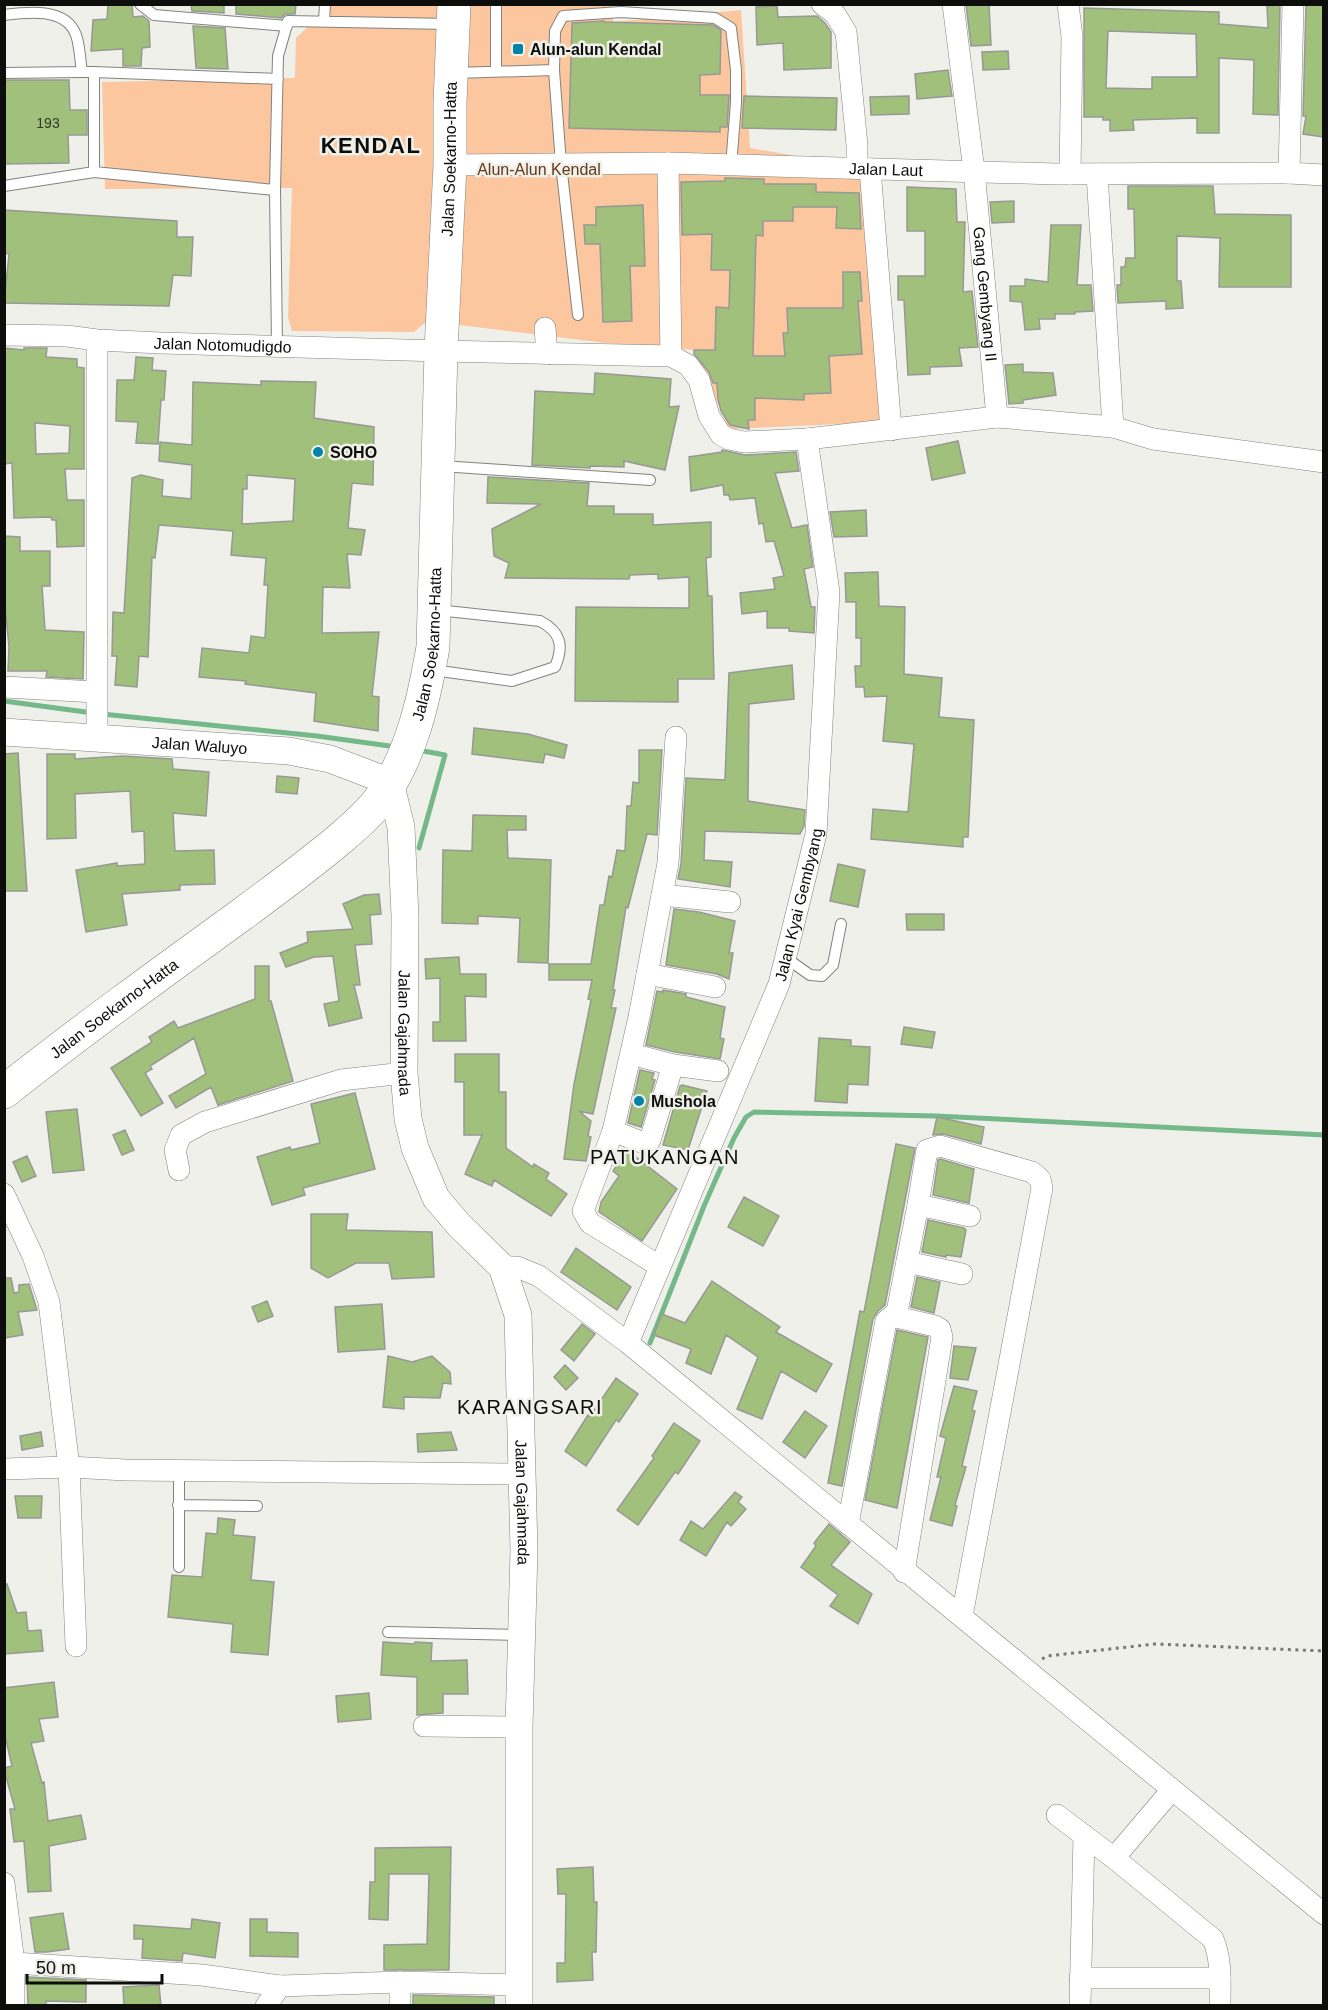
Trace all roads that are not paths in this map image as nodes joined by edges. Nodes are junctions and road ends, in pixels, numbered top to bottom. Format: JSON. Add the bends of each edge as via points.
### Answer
{"nodes":[{"id":1,"x":140,"y":4,"type":"edge"},
{"id":2,"x":325,"y":4,"type":"edge"},
{"id":3,"x":496,"y":4,"type":"edge"},
{"id":4,"x":822,"y":4,"type":"edge"},
{"id":5,"x":953,"y":4,"type":"edge"},
{"id":6,"x":1068,"y":4,"type":"edge"},
{"id":7,"x":1293,"y":4,"type":"edge"},
{"id":8,"x":621,"y":8,"type":"edge"},
{"id":9,"x":454,"y":14,"type":"edge"},
{"id":10,"x":4,"y":15,"type":"edge"},
{"id":11,"x":324,"y":21,"type":"junction"},
{"id":12,"x":287,"y":26,"type":"junction"},
{"id":13,"x":554,"y":70,"type":"junction"},
{"id":14,"x":496,"y":71,"type":"junction"},
{"id":15,"x":82,"y":72,"type":"junction"},
{"id":16,"x":94,"y":72,"type":"junction"},
{"id":17,"x":4,"y":73,"type":"edge"},
{"id":18,"x":451,"y":73,"type":"junction"},
{"id":19,"x":278,"y":79,"type":"junction"},
{"id":20,"x":668,"y":163,"type":"junction"},
{"id":21,"x":561,"y":164,"type":"junction"},
{"id":22,"x":450,"y":165,"type":"junction"},
{"id":23,"x":731,"y":166,"type":"junction"},
{"id":24,"x":864,"y":169,"type":"junction"},
{"id":25,"x":974,"y":171,"type":"junction"},
{"id":26,"x":93,"y":172,"type":"junction"},
{"id":27,"x":1289,"y":173,"type":"junction"},
{"id":28,"x":1070,"y":174,"type":"junction"},
{"id":29,"x":1096,"y":174,"type":"junction"},
{"id":30,"x":1323,"y":175,"type":"edge"},
{"id":31,"x":4,"y":186,"type":"edge"},
{"id":32,"x":275,"y":190,"type":"junction"},
{"id":33,"x":578,"y":315,"type":"dead end"},
{"id":34,"x":545,"y":328,"type":"dead end"},
{"id":35,"x":4,"y":335,"type":"edge"},
{"id":36,"x":97,"y":340,"type":"junction"},
{"id":37,"x":277,"y":346,"type":"junction"},
{"id":38,"x":441,"y":351,"type":"junction"},
{"id":39,"x":547,"y":354,"type":"junction"},
{"id":40,"x":671,"y":356,"type":"junction"},
{"id":41,"x":997,"y":417,"type":"junction"},
{"id":42,"x":1113,"y":428,"type":"junction"},
{"id":43,"x":891,"y":430,"type":"junction"},
{"id":44,"x":807,"y":439,"type":"junction"},
{"id":45,"x":1323,"y":462,"type":"edge"},
{"id":46,"x":438,"y":466,"type":"junction"},
{"id":47,"x":650,"y":480,"type":"dead end"},
{"id":48,"x":434,"y":610,"type":"junction"},
{"id":49,"x":429,"y":670,"type":"junction"},
{"id":50,"x":4,"y":687,"type":"edge"},
{"id":51,"x":96,"y":695,"type":"junction"},
{"id":52,"x":4,"y":732,"type":"edge"},
{"id":53,"x":97,"y":732,"type":"junction"},
{"id":54,"x":676,"y":737,"type":"dead end"},
{"id":55,"x":394,"y":774,"type":"junction"},
{"id":56,"x":662,"y":895,"type":"junction"},
{"id":57,"x":730,"y":902,"type":"dead end"},
{"id":58,"x":841,"y":924,"type":"dead end"},
{"id":59,"x":786,"y":958,"type":"junction"},
{"id":60,"x":647,"y":974,"type":"junction"},
{"id":61,"x":715,"y":987,"type":"dead end"},
{"id":62,"x":631,"y":1054,"type":"junction"},
{"id":63,"x":673,"y":1065,"type":"junction"},
{"id":64,"x":718,"y":1071,"type":"dead end"},
{"id":65,"x":404,"y":1073,"type":"junction"},
{"id":66,"x":4,"y":1092,"type":"edge"},
{"id":67,"x":614,"y":1131,"type":"junction"},
{"id":68,"x":180,"y":1170,"type":"dead end"},
{"id":69,"x":4,"y":1194,"type":"edge"},
{"id":70,"x":918,"y":1205,"type":"junction"},
{"id":71,"x":970,"y":1215,"type":"dead end"},
{"id":72,"x":907,"y":1262,"type":"junction"},
{"id":73,"x":502,"y":1266,"type":"junction"},
{"id":74,"x":660,"y":1266,"type":"junction"},
{"id":75,"x":962,"y":1274,"type":"dead end"},
{"id":76,"x":896,"y":1317,"type":"junction"},
{"id":77,"x":628,"y":1343,"type":"junction"},
{"id":78,"x":69,"y":1467,"type":"junction"},
{"id":79,"x":4,"y":1469,"type":"edge"},
{"id":80,"x":179,"y":1470,"type":"junction"},
{"id":81,"x":522,"y":1474,"type":"junction"},
{"id":82,"x":178,"y":1505,"type":"junction"},
{"id":83,"x":257,"y":1506,"type":"dead end"},
{"id":84,"x":848,"y":1524,"type":"junction"},
{"id":85,"x":178,"y":1567,"type":"dead end"},
{"id":86,"x":904,"y":1572,"type":"junction"},
{"id":87,"x":962,"y":1616,"type":"junction"},
{"id":88,"x":388,"y":1632,"type":"dead end"},
{"id":89,"x":522,"y":1635,"type":"junction"},
{"id":90,"x":76,"y":1646,"type":"dead end"},
{"id":91,"x":424,"y":1726,"type":"dead end"},
{"id":92,"x":519,"y":1727,"type":"junction"},
{"id":93,"x":1171,"y":1791,"type":"junction"},
{"id":94,"x":1057,"y":1815,"type":"dead end"},
{"id":95,"x":1084,"y":1835,"type":"junction"},
{"id":96,"x":1114,"y":1858,"type":"junction"},
{"id":97,"x":4,"y":1883,"type":"edge"},
{"id":98,"x":1323,"y":1914,"type":"edge"},
{"id":99,"x":14,"y":1963,"type":"junction"},
{"id":100,"x":1080,"y":1978,"type":"junction"},
{"id":101,"x":1220,"y":1978,"type":"junction"},
{"id":102,"x":400,"y":1982,"type":"junction"},
{"id":103,"x":280,"y":1986,"type":"junction"},
{"id":104,"x":511,"y":1992,"type":"edge"},
{"id":105,"x":14,"y":2006,"type":"edge"},
{"id":106,"x":266,"y":2006,"type":"edge"},
{"id":107,"x":400,"y":2006,"type":"edge"},
{"id":108,"x":1080,"y":2006,"type":"edge"},
{"id":109,"x":1220,"y":2006,"type":"edge"}],
"edges":[{"from":1,"to":12,"type":"lane","via":[[154,15]]},
{"from":2,"to":11,"type":"lane"},
{"from":3,"to":14,"type":"lane"},
{"from":4,"to":24,"type":"street","via":[[835,14],[846,32]]},
{"from":5,"to":25,"type":"street","name":"Gang Gembyang II"},
{"from":6,"to":28,"type":"street","via":[[1072,37]]},
{"from":7,"to":27,"type":"street"},
{"from":8,"to":13,"type":"lane","via":[[563,16],[555,31]]},
{"from":8,"to":23,"type":"lane","via":[[715,18],[731,28],[736,81]]},
{"from":9,"to":11,"type":"lane"},
{"from":9,"to":18,"type":"highway","name":"Jalan Soekarno-Hatta"},
{"from":10,"to":15,"type":"lane","via":[[48,13],[64,18],[76,33]]},
{"from":11,"to":12,"type":"lane","via":[[288,21]]},
{"from":12,"to":19,"type":"lane","via":[[278,56]]},
{"from":13,"to":14,"type":"lane"},
{"from":13,"to":21,"type":"lane"},
{"from":14,"to":18,"type":"lane"},
{"from":15,"to":16,"type":"lane"},
{"from":15,"to":17,"type":"lane"},
{"from":16,"to":19,"type":"lane"},
{"from":16,"to":26,"type":"lane"},
{"from":18,"to":22,"type":"highway","name":"Jalan Soekarno-Hatta"},
{"from":19,"to":32,"type":"lane"},
{"from":20,"to":21,"type":"street","name":"Jalan Laut"},
{"from":20,"to":23,"type":"street","name":"Jalan Laut"},
{"from":20,"to":40,"type":"street"},
{"from":21,"to":22,"type":"street","name":"Jalan Laut"},
{"from":21,"to":33,"type":"lane"},
{"from":22,"to":38,"type":"highway","name":"Jalan Soekarno-Hatta"},
{"from":23,"to":24,"type":"street","name":"Jalan Laut"},
{"from":24,"to":25,"type":"street","name":"Jalan Laut"},
{"from":24,"to":43,"type":"street"},
{"from":25,"to":28,"type":"street","name":"Jalan Laut"},
{"from":25,"to":41,"type":"street","name":"Gang Gembyang II"},
{"from":26,"to":31,"type":"lane"},
{"from":26,"to":32,"type":"lane"},
{"from":27,"to":29,"type":"street","name":"Jalan Laut"},
{"from":27,"to":30,"type":"street","name":"Jalan Laut"},
{"from":28,"to":29,"type":"street","name":"Jalan Laut"},
{"from":29,"to":42,"type":"street"},
{"from":32,"to":37,"type":"lane"},
{"from":34,"to":39,"type":"street"},
{"from":35,"to":36,"type":"street","name":"Jalan Notomudigdo"},
{"from":36,"to":37,"type":"street","name":"Jalan Notomudigdo"},
{"from":36,"to":51,"type":"street"},
{"from":37,"to":38,"type":"street","name":"Jalan Notomudigdo"},
{"from":38,"to":39,"type":"street","name":"Jalan Notomudigdo"},
{"from":38,"to":46,"type":"highway","name":"Jalan Soekarno-Hatta"},
{"from":39,"to":40,"type":"street","name":"Jalan Notomudigdo"},
{"from":40,"to":44,"type":"street","via":[[688,365],[699,380],[709,416],[721,435],[744,442]]},
{"from":41,"to":42,"type":"street"},
{"from":41,"to":43,"type":"street"},
{"from":42,"to":45,"type":"street","via":[[1153,439]]},
{"from":43,"to":44,"type":"street"},
{"from":44,"to":59,"type":"street","name":"Jalan Kyai Gembyang","via":[[829,592],[816,834]]},
{"from":46,"to":47,"type":"lane"},
{"from":46,"to":48,"type":"highway","name":"Jalan Soekarno-Hatta"},
{"from":48,"to":49,"type":"highway","name":"Jalan Soekarno-Hatta"},
{"from":48,"to":49,"type":"lane","via":[[540,621],[558,636],[561,653],[555,667],[512,681]]},
{"from":49,"to":55,"type":"highway","name":"Jalan Soekarno-Hatta","via":[[414,733]]},
{"from":50,"to":51,"type":"street"},
{"from":51,"to":53,"type":"street"},
{"from":52,"to":53,"type":"street","name":"Jalan Waluyo"},
{"from":53,"to":55,"type":"street","name":"Jalan Waluyo","via":[[290,751]]},
{"from":54,"to":56,"type":"street","via":[[668,863]]},
{"from":55,"to":65,"type":"street","name":"Jalan Gajahmada","via":[[403,869]]},
{"from":55,"to":66,"type":"highway","name":"Jalan Soekarno-Hatta","via":[[366,816],[316,860]]},
{"from":56,"to":57,"type":"street"},
{"from":56,"to":60,"type":"street"},
{"from":58,"to":59,"type":"lane","via":[[833,965],[822,976],[810,975]]},
{"from":59,"to":74,"type":"street","name":"Jalan Kyai Gembyang","via":[[779,984]]},
{"from":60,"to":61,"type":"street"},
{"from":60,"to":62,"type":"street"},
{"from":62,"to":63,"type":"street"},
{"from":62,"to":67,"type":"street"},
{"from":63,"to":64,"type":"street"},
{"from":63,"to":67,"type":"street","via":[[650,1140],[644,1143]]},
{"from":65,"to":68,"type":"street","via":[[341,1080],[205,1122],[181,1136],[175,1150]]},
{"from":65,"to":73,"type":"street","name":"Jalan Gajahmada","via":[[415,1148],[436,1198]]},
{"from":67,"to":74,"type":"street","via":[[583,1212],[590,1223]]},
{"from":69,"to":78,"type":"street","via":[[49,1302]]},
{"from":70,"to":71,"type":"street"},
{"from":70,"to":72,"type":"street"},
{"from":70,"to":87,"type":"street","via":[[927,1150],[935,1146],[1032,1172],[1041,1179]]},
{"from":72,"to":75,"type":"street"},
{"from":72,"to":76,"type":"street"},
{"from":73,"to":77,"type":"street","via":[[539,1276]]},
{"from":73,"to":81,"type":"street","name":"Jalan Gajahmada","via":[[518,1314]]},
{"from":74,"to":77,"type":"street","name":"Jalan Kyai Gembyang"},
{"from":76,"to":84,"type":"street","via":[[886,1321]]},
{"from":76,"to":86,"type":"street","via":[[936,1326],[942,1332]]},
{"from":77,"to":84,"type":"street"},
{"from":78,"to":79,"type":"street"},
{"from":78,"to":80,"type":"street"},
{"from":78,"to":90,"type":"street"},
{"from":80,"to":81,"type":"street"},
{"from":80,"to":82,"type":"lane"},
{"from":81,"to":89,"type":"street","name":"Jalan Gajahmada"},
{"from":82,"to":83,"type":"lane"},
{"from":82,"to":85,"type":"lane"},
{"from":84,"to":86,"type":"street"},
{"from":86,"to":87,"type":"street"},
{"from":87,"to":93,"type":"street"},
{"from":88,"to":89,"type":"lane"},
{"from":89,"to":92,"type":"street","name":"Jalan Gajahmada"},
{"from":91,"to":92,"type":"street"},
{"from":92,"to":104,"type":"street","name":"Jalan Gajahmada"},
{"from":93,"to":96,"type":"street"},
{"from":93,"to":98,"type":"street"},
{"from":94,"to":95,"type":"street"},
{"from":95,"to":96,"type":"street"},
{"from":95,"to":100,"type":"street"},
{"from":96,"to":101,"type":"street","via":[[1213,1939],[1219,1953]]},
{"from":97,"to":99,"type":"street"},
{"from":99,"to":103,"type":"street","via":[[202,1975]]},
{"from":99,"to":105,"type":"street"},
{"from":100,"to":101,"type":"street"},
{"from":100,"to":108,"type":"street"},
{"from":101,"to":109,"type":"street"},
{"from":102,"to":103,"type":"street"},
{"from":102,"to":104,"type":"street","via":[[475,1984]]},
{"from":102,"to":107,"type":"street"},
{"from":103,"to":106,"type":"street"}]}
